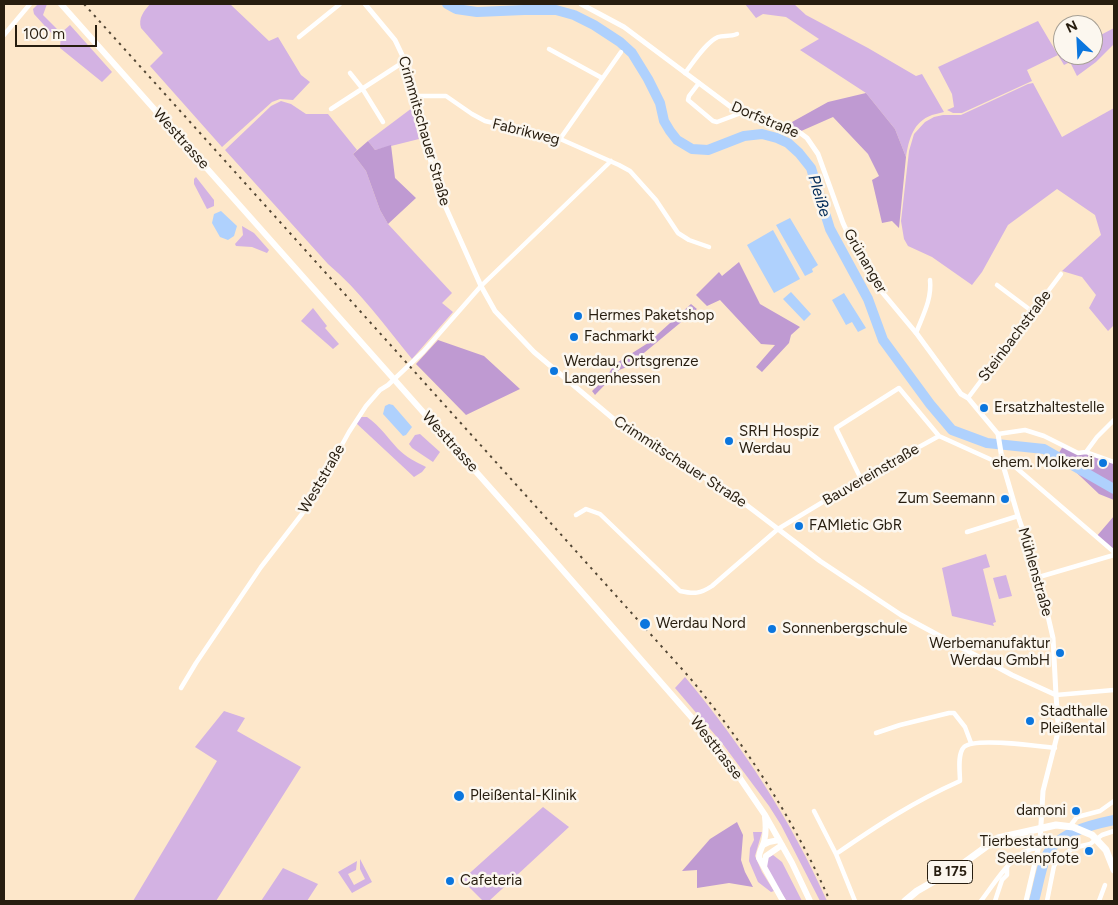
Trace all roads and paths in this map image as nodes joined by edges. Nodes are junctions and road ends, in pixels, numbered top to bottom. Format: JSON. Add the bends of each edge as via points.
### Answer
{"nodes":[{"id":1,"x":30,"y":4,"type":"edge"},
{"id":2,"x":61,"y":4,"type":"edge"},
{"id":3,"x":340,"y":4,"type":"edge"},
{"id":4,"x":365,"y":4,"type":"edge"},
{"id":5,"x":581,"y":4,"type":"edge"},
{"id":6,"x":737,"y":34,"type":"dead end"},
{"id":7,"x":4,"y":35,"type":"edge"},
{"id":8,"x":298,"y":37,"type":"dead end"},
{"id":9,"x":549,"y":49,"type":"dead end"},
{"id":10,"x":621,"y":52,"type":"dead end"},
{"id":11,"x":405,"y":61,"type":"junction"},
{"id":12,"x":350,"y":73,"type":"dead end"},
{"id":13,"x":685,"y":73,"type":"junction"},
{"id":14,"x":602,"y":78,"type":"junction"},
{"id":15,"x":699,"y":83,"type":"junction"},
{"id":16,"x":362,"y":88,"type":"junction"},
{"id":17,"x":414,"y":96,"type":"junction"},
{"id":18,"x":331,"y":109,"type":"dead end"},
{"id":19,"x":741,"y":112,"type":"junction"},
{"id":20,"x":383,"y":122,"type":"dead end"},
{"id":21,"x":560,"y":139,"type":"junction"},
{"id":22,"x":818,"y":154,"type":"joint"},
{"id":23,"x":611,"y":161,"type":"junction"},
{"id":24,"x":709,"y":247,"type":"dead end"},
{"id":25,"x":1062,"y":274,"type":"dead end"},
{"id":26,"x":930,"y":280,"type":"dead end"},
{"id":27,"x":997,"y":284,"type":"dead end"},
{"id":28,"x":481,"y":286,"type":"junction"},
{"id":29,"x":1033,"y":312,"type":"junction"},
{"id":30,"x":916,"y":332,"type":"junction"},
{"id":31,"x":968,"y":398,"type":"junction"},
{"id":32,"x":1114,"y":420,"type":"edge"},
{"id":33,"x":939,"y":436,"type":"junction"},
{"id":34,"x":998,"y":437,"type":"junction"},
{"id":35,"x":1086,"y":452,"type":"junction"},
{"id":36,"x":1114,"y":462,"type":"edge"},
{"id":37,"x":1003,"y":465,"type":"junction"},
{"id":38,"x":861,"y":479,"type":"junction"},
{"id":39,"x":576,"y":515,"type":"dead end"},
{"id":40,"x":1018,"y":516,"type":"junction"},
{"id":41,"x":778,"y":530,"type":"junction"},
{"id":42,"x":967,"y":532,"type":"dead end"},
{"id":43,"x":1114,"y":554,"type":"edge"},
{"id":44,"x":1039,"y":577,"type":"junction"},
{"id":45,"x":182,"y":688,"type":"dead end"},
{"id":46,"x":1114,"y":690,"type":"edge"},
{"id":47,"x":1056,"y":695,"type":"junction"},
{"id":48,"x":876,"y":733,"type":"dead end"},
{"id":49,"x":971,"y":743,"type":"junction"},
{"id":50,"x":1055,"y":748,"type":"junction"},
{"id":51,"x":1114,"y":801,"type":"edge"},
{"id":52,"x":814,"y":811,"type":"dead end"},
{"id":53,"x":765,"y":815,"type":"junction"},
{"id":54,"x":1071,"y":826,"type":"junction"},
{"id":55,"x":1042,"y":827,"type":"junction"},
{"id":56,"x":1114,"y":831,"type":"edge"},
{"id":57,"x":1094,"y":837,"type":"junction"},
{"id":58,"x":781,"y":843,"type":"junction"},
{"id":59,"x":763,"y":845,"type":"junction"},
{"id":60,"x":1038,"y":848,"type":"junction"},
{"id":61,"x":836,"y":854,"type":"junction"},
{"id":62,"x":764,"y":868,"type":"junction"},
{"id":63,"x":1007,"y":868,"type":"junction"},
{"id":64,"x":1114,"y":870,"type":"edge"},
{"id":65,"x":1105,"y":886,"type":"dead end"},
{"id":66,"x":783,"y":901,"type":"edge"},
{"id":67,"x":810,"y":901,"type":"edge"},
{"id":68,"x":855,"y":901,"type":"edge"},
{"id":69,"x":905,"y":901,"type":"edge"},
{"id":70,"x":981,"y":901,"type":"edge"},
{"id":71,"x":995,"y":901,"type":"edge"},
{"id":72,"x":1026,"y":901,"type":"edge"},
{"id":73,"x":1047,"y":901,"type":"edge"},
{"id":74,"x":1099,"y":901,"type":"edge"}],
"edges":[{"from":1,"to":7,"type":"street"},
{"from":2,"to":53,"type":"main road","name":"Westtrasse","via":[[678,700],[720,751]]},
{"from":3,"to":8,"type":"street"},
{"from":4,"to":11,"type":"street","name":"Crimmitschauer Straße","via":[[395,40]]},
{"from":5,"to":13,"type":"street","name":"Dorfstraße","via":[[624,27]]},
{"from":6,"to":13,"type":"street","via":[[720,36],[712,41]]},
{"from":9,"to":14,"type":"street"},
{"from":10,"to":14,"type":"street"},
{"from":11,"to":16,"type":"street"},
{"from":11,"to":17,"type":"street","name":"Crimmitschauer Straße"},
{"from":12,"to":16,"type":"street"},
{"from":13,"to":15,"type":"street","name":"Dorfstraße"},
{"from":14,"to":21,"type":"street"},
{"from":15,"to":19,"type":"street","name":"Dorfstraße"},
{"from":15,"to":19,"type":"street","via":[[688,100],[713,121],[720,122]]},
{"from":16,"to":18,"type":"street"},
{"from":16,"to":20,"type":"street"},
{"from":17,"to":21,"type":"street","name":"Fabrikweg","via":[[446,96],[484,121]]},
{"from":17,"to":28,"type":"street","name":"Crimmitschauer Straße","via":[[442,199]]},
{"from":19,"to":22,"type":"street","name":"Dorfstraße","via":[[799,132]]},
{"from":21,"to":23,"type":"street","name":"Fabrikweg"},
{"from":22,"to":30,"type":"street","name":"Grünanger","via":[[855,249],[877,286]]},
{"from":23,"to":24,"type":"street","name":"Fabrikweg","via":[[630,171],[656,200],[678,233]]},
{"from":23,"to":28,"type":"street"},
{"from":25,"to":29,"type":"street","name":"Steinbachstraße"},
{"from":26,"to":30,"type":"street","via":[[931,290]]},
{"from":27,"to":29,"type":"street"},
{"from":28,"to":41,"type":"street","name":"Crimmitschauer Straße","via":[[495,311],[534,352],[574,387],[652,446],[732,494]]},
{"from":28,"to":45,"type":"street","name":"Weststraße","via":[[423,352],[366,406],[311,500],[261,567]]},
{"from":29,"to":31,"type":"street","name":"Steinbachstraße"},
{"from":30,"to":31,"type":"street","name":"Grünanger","via":[[961,394]]},
{"from":31,"to":34,"type":"street","name":"Grünanger"},
{"from":32,"to":35,"type":"street"},
{"from":33,"to":37,"type":"street"},
{"from":33,"to":38,"type":"street","name":"Bauvereinstraße"},
{"from":33,"to":38,"type":"street","via":[[899,388],[836,428]]},
{"from":34,"to":35,"type":"street","via":[[1024,430],[1078,453]]},
{"from":34,"to":37,"type":"street","name":"Mühlenstraße"},
{"from":35,"to":36,"type":"street"},
{"from":37,"to":40,"type":"street","name":"Mühlenstraße"},
{"from":37,"to":43,"type":"street","via":[[1013,465]]},
{"from":38,"to":41,"type":"street","name":"Bauvereinstraße"},
{"from":39,"to":41,"type":"street","name":"Bauvereinstraße","via":[[586,509],[600,514],[680,591],[694,594],[712,586]]},
{"from":40,"to":42,"type":"street"},
{"from":40,"to":44,"type":"street","name":"Mühlenstraße"},
{"from":41,"to":47,"type":"street","name":"Crimmitschauer Straße","via":[[901,615]]},
{"from":43,"to":44,"type":"street"},
{"from":44,"to":47,"type":"street","name":"Mühlenstraße","via":[[1053,638]]},
{"from":46,"to":47,"type":"street"},
{"from":47,"to":50,"type":"street","via":[[1058,723]]},
{"from":48,"to":49,"type":"street","via":[[949,712],[954,713],[965,727]]},
{"from":49,"to":50,"type":"street"},
{"from":49,"to":61,"type":"street","via":[[960,753],[960,781],[894,814]]},
{"from":50,"to":55,"type":"street","via":[[1043,791]]},
{"from":51,"to":54,"type":"street","via":[[1100,811],[1078,817]]},
{"from":52,"to":61,"type":"street"},
{"from":53,"to":58,"type":"main road","name":"Westtrasse"},
{"from":53,"to":59,"type":"main road"},
{"from":54,"to":55,"type":"main road","number":"B 175"},
{"from":54,"to":57,"type":"main road","number":"B 175"},
{"from":55,"to":60,"type":"street"},
{"from":55,"to":69,"type":"main road","number":"B 175","via":[[998,838]]},
{"from":56,"to":57,"type":"street"},
{"from":57,"to":64,"type":"main road","via":[[1106,850]]},
{"from":57,"to":73,"type":"street","via":[[1090,844],[1073,848],[1058,860]]},
{"from":58,"to":59,"type":"main road"},
{"from":58,"to":62,"type":"main road","via":[[766,856]]},
{"from":58,"to":67,"type":"main road","name":"Westtrasse"},
{"from":59,"to":62,"type":"main road","via":[[759,854]]},
{"from":60,"to":63,"type":"street","via":[[1023,852]]},
{"from":60,"to":72,"type":"street"},
{"from":61,"to":68,"type":"street"},
{"from":62,"to":66,"type":"main road"},
{"from":63,"to":70,"type":"street"},
{"from":63,"to":71,"type":"street"},
{"from":65,"to":74,"type":"street"}]}
